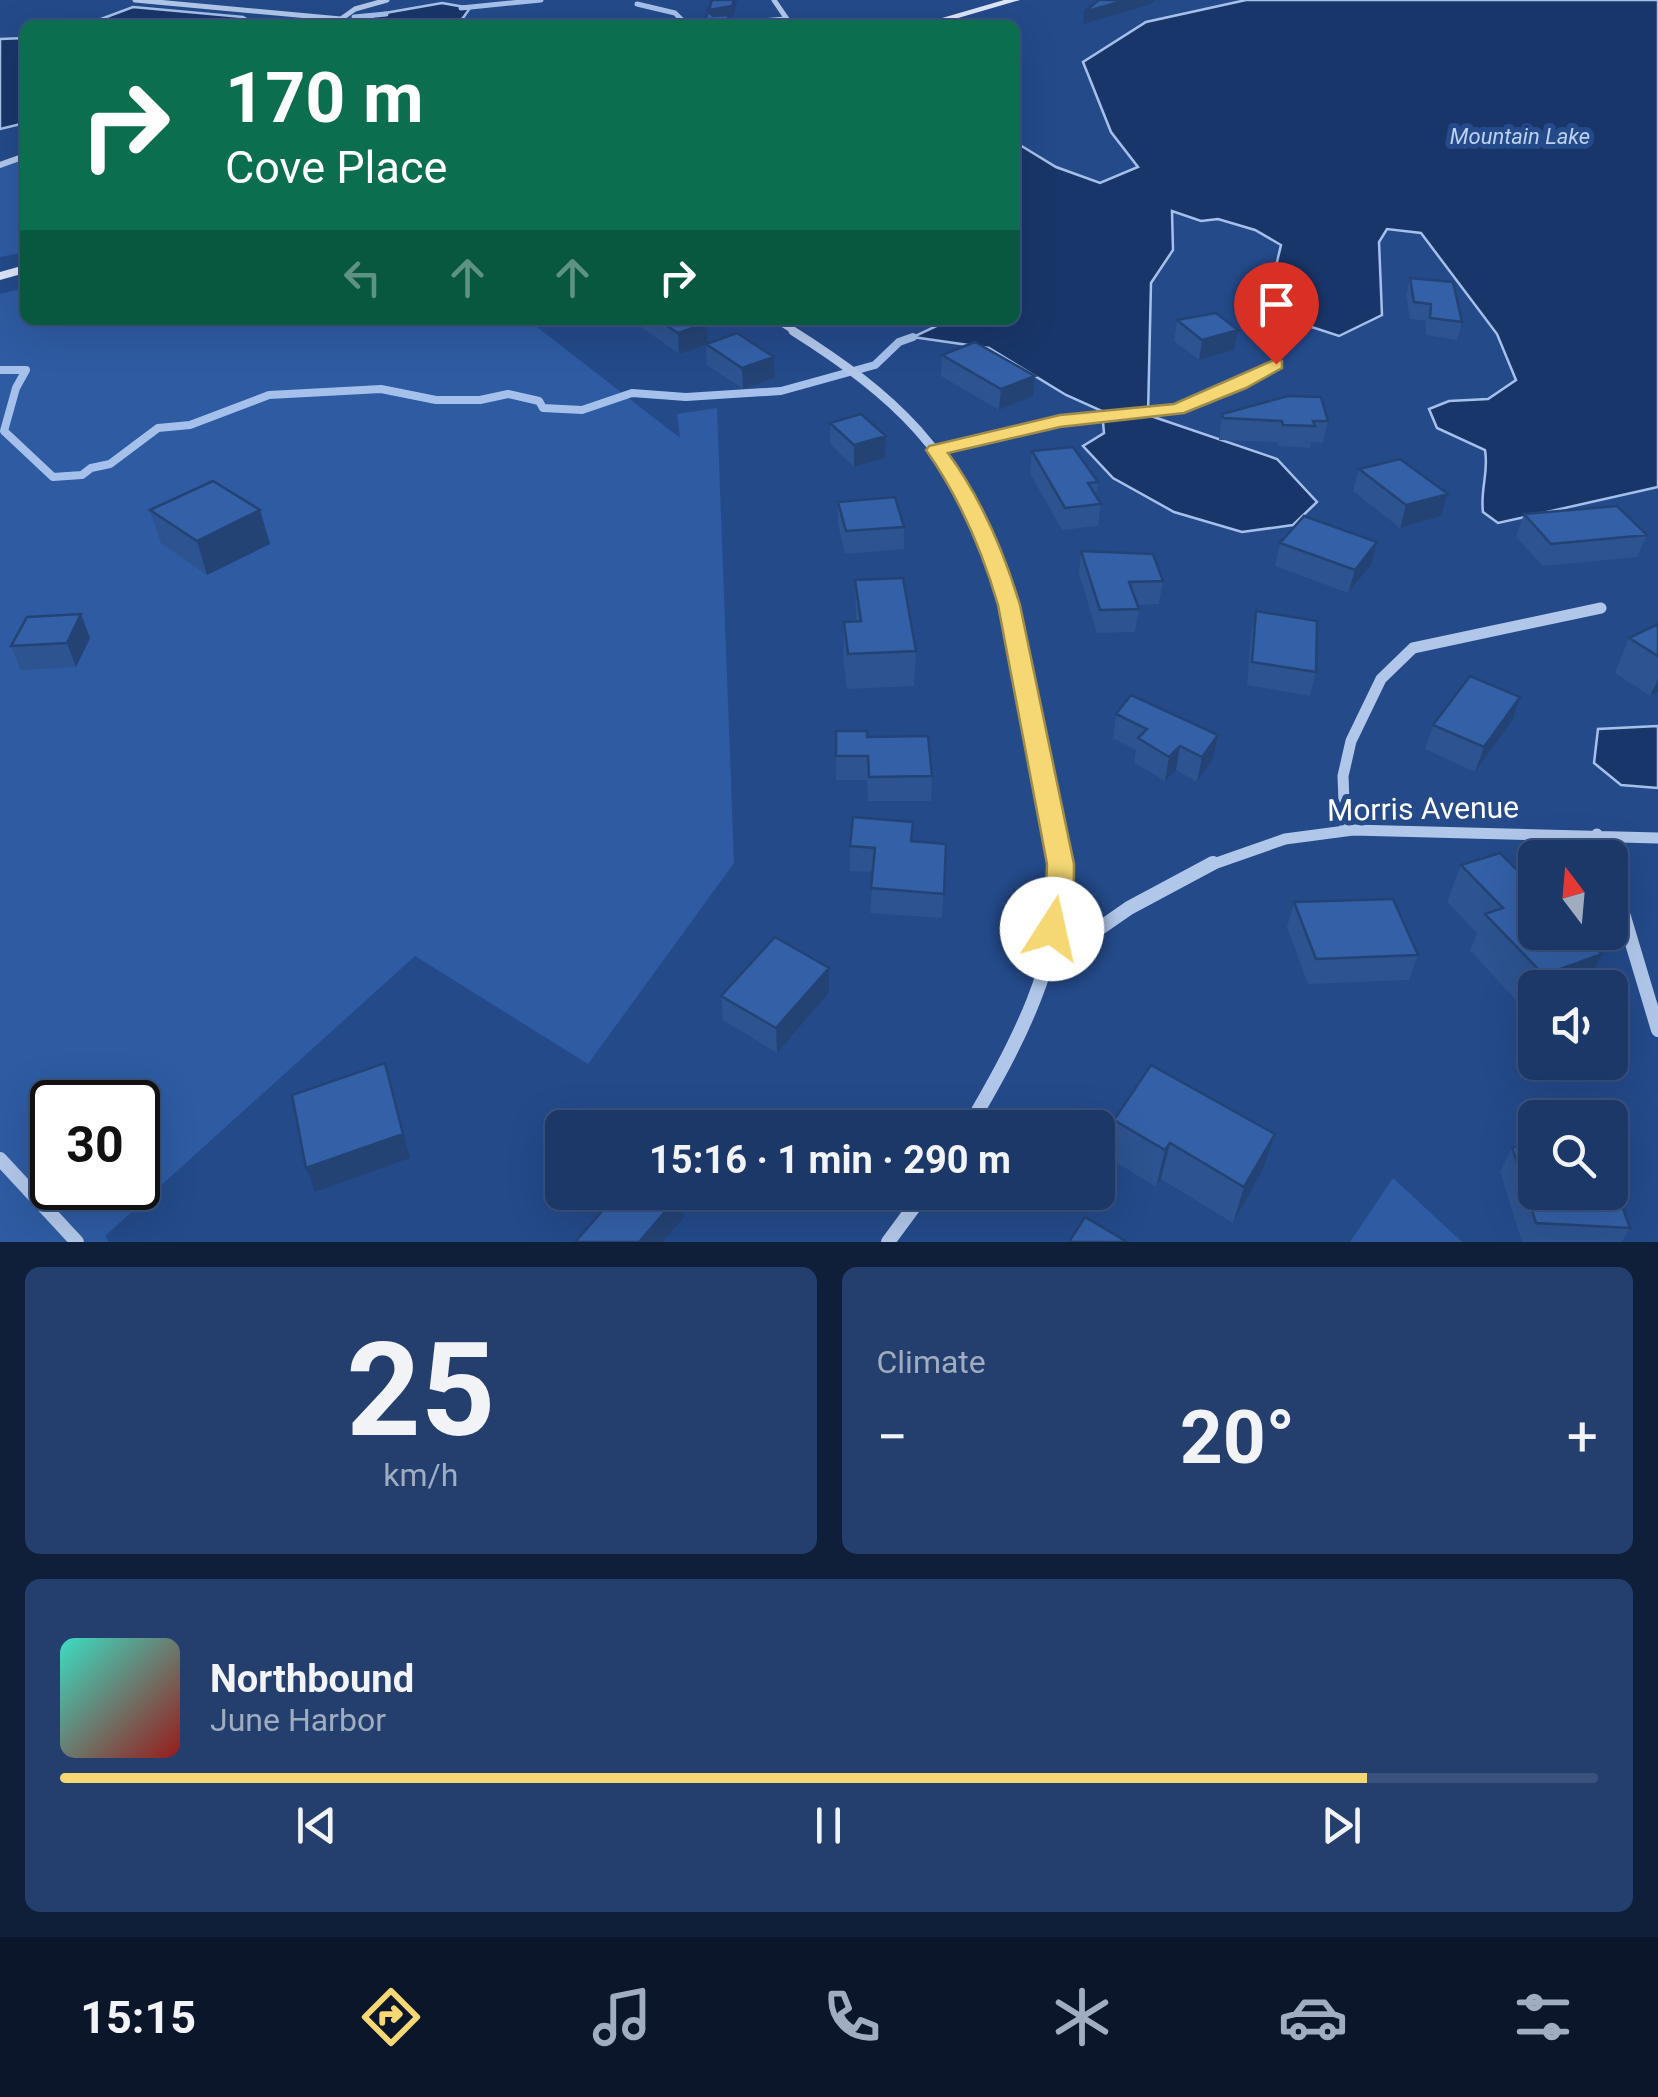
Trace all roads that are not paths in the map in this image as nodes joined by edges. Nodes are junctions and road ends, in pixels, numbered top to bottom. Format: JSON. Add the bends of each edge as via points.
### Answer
{"nodes":[{"id":1,"x":135,"y":0,"type":"edge"},
{"id":2,"x":387,"y":0,"type":"edge"},
{"id":3,"x":774,"y":0,"type":"edge"},
{"id":4,"x":1016,"y":0,"type":"edge"},
{"id":5,"x":341,"y":18,"type":"junction"},
{"id":6,"x":785,"y":18,"type":"joint"},
{"id":7,"x":344,"y":20,"type":"edge"},
{"id":8,"x":765,"y":20,"type":"edge"},
{"id":9,"x":942,"y":20,"type":"edge"},
{"id":10,"x":783,"y":325,"type":"edge"},
{"id":11,"x":1276,"y":364,"type":"dead end"},
{"id":12,"x":936,"y":450,"type":"junction"},
{"id":13,"x":1601,"y":608,"type":"dead end"},
{"id":14,"x":1344,"y":829,"type":"junction"},
{"id":15,"x":1597,"y":834,"type":"junction"},
{"id":16,"x":1658,"y":838,"type":"edge"},
{"id":17,"x":1599,"y":840,"type":"edge"},
{"id":18,"x":1628,"y":930,"type":"edge"},
{"id":19,"x":1044,"y":967,"type":"junction"},
{"id":20,"x":1658,"y":1030,"type":"edge"},
{"id":21,"x":979,"y":1110,"type":"edge"},
{"id":22,"x":0,"y":1158,"type":"edge"},
{"id":23,"x":911,"y":1210,"type":"edge"},
{"id":24,"x":78,"y":1242,"type":"edge"},
{"id":25,"x":888,"y":1242,"type":"edge"}],
"edges":[{"from":1,"to":5,"type":"street"},
{"from":2,"to":5,"type":"street"},
{"from":3,"to":6,"type":"street"},
{"from":4,"to":9,"type":"main road"},
{"from":5,"to":7,"type":"street"},
{"from":6,"to":8,"type":"street"},
{"from":10,"to":12,"type":"street","via":[[903,414]]},
{"from":11,"to":12,"type":"street","via":[[1214,395],[1153,414],[1074,419]]},
{"from":12,"to":19,"type":"street","via":[[958,480],[997,566],[1039,740],[1060,864]]},
{"from":13,"to":14,"type":"street","via":[[1413,648],[1380,679],[1351,742],[1343,776]]},
{"from":14,"to":15,"type":"street","name":"Morris Avenue"},
{"from":14,"to":19,"type":"street","name":"Morris Avenue","via":[[1226,858],[1122,909]]},
{"from":15,"to":16,"type":"street","name":"Morris Avenue"},
{"from":15,"to":17,"type":"street"},
{"from":18,"to":20,"type":"street"},
{"from":19,"to":21,"type":"street","via":[[1004,1067]]},
{"from":22,"to":24,"type":"street"},
{"from":23,"to":25,"type":"street"}]}
